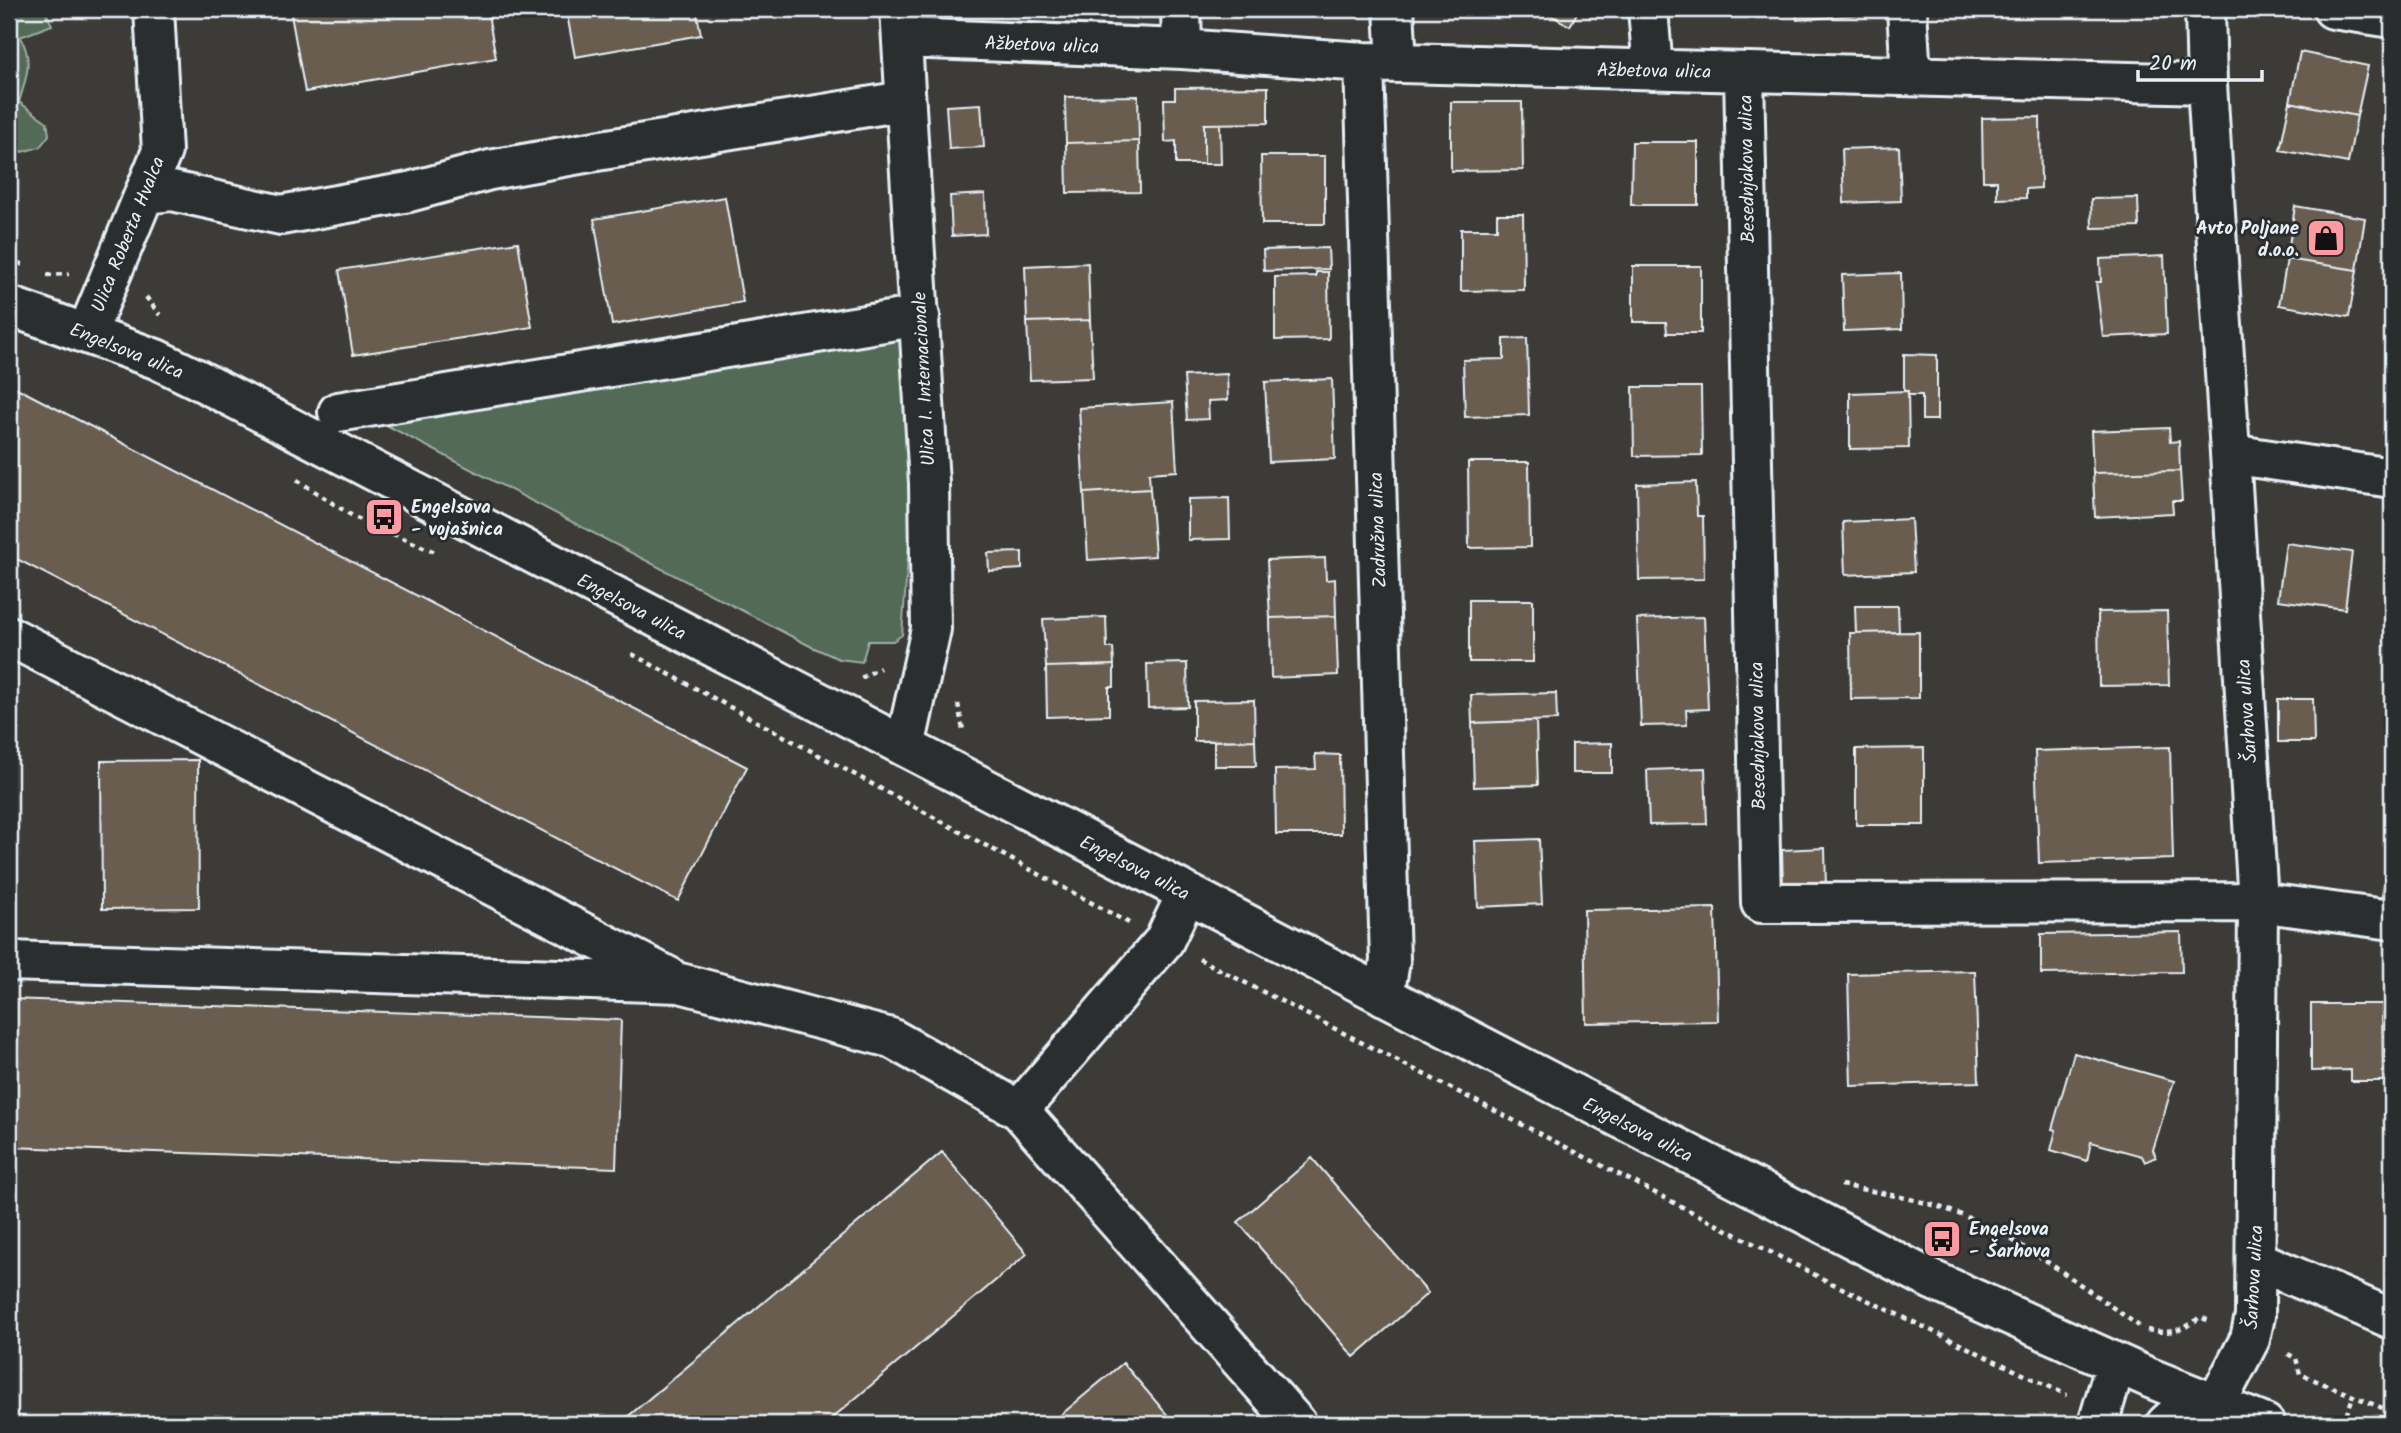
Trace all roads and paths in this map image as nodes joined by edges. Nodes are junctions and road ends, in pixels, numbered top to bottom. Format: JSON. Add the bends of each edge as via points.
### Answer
{"nodes":[{"id":1,"x":153,"y":9,"type":"edge"},
{"id":2,"x":1181,"y":9,"type":"edge"},
{"id":3,"x":1394,"y":9,"type":"edge"},
{"id":4,"x":1648,"y":9,"type":"edge"},
{"id":5,"x":1907,"y":9,"type":"edge"},
{"id":6,"x":2205,"y":9,"type":"edge"},
{"id":7,"x":2333,"y":9,"type":"edge"},
{"id":8,"x":2392,"y":18,"type":"edge"},
{"id":9,"x":901,"y":23,"type":"edge"},
{"id":10,"x":1182,"y":49,"type":"junction"},
{"id":11,"x":1380,"y":63,"type":"junction"},
{"id":12,"x":1653,"y":69,"type":"junction"},
{"id":13,"x":1744,"y":72,"type":"junction"},
{"id":14,"x":1911,"y":76,"type":"junction"},
{"id":15,"x":2207,"y":84,"type":"junction"},
{"id":16,"x":904,"y":101,"type":"junction"},
{"id":17,"x":144,"y":194,"type":"junction"},
{"id":18,"x":9,"y":258,"type":"edge"},
{"id":19,"x":31,"y":270,"type":"dead end"},
{"id":20,"x":72,"y":274,"type":"dead end"},
{"id":21,"x":41,"y":275,"type":"dead end"},
{"id":22,"x":9,"y":306,"type":"edge"},
{"id":23,"x":920,"y":316,"type":"junction"},
{"id":24,"x":87,"y":333,"type":"junction"},
{"id":25,"x":338,"y":412,"type":"dead end"},
{"id":26,"x":2230,"y":454,"type":"junction"},
{"id":27,"x":2392,"y":478,"type":"edge"},
{"id":28,"x":296,"y":479,"type":"dead end"},
{"id":29,"x":446,"y":557,"type":"dead end"},
{"id":30,"x":9,"y":636,"type":"edge"},
{"id":31,"x":628,"y":652,"type":"dead end"},
{"id":32,"x":905,"y":747,"type":"junction"},
{"id":33,"x":1187,"y":893,"type":"junction"},
{"id":34,"x":2258,"y":902,"type":"junction"},
{"id":35,"x":2392,"y":920,"type":"edge"},
{"id":36,"x":1164,"y":941,"type":"junction"},
{"id":37,"x":9,"y":961,"type":"edge"},
{"id":38,"x":680,"y":983,"type":"junction"},
{"id":39,"x":1384,"y":996,"type":"junction"},
{"id":40,"x":1019,"y":1110,"type":"junction"},
{"id":41,"x":2256,"y":1260,"type":"junction"},
{"id":42,"x":2392,"y":1319,"type":"edge"},
{"id":43,"x":2296,"y":1358,"type":"dead end"},
{"id":44,"x":2116,"y":1363,"type":"junction"},
{"id":45,"x":2353,"y":1397,"type":"junction"},
{"id":46,"x":2206,"y":1401,"type":"junction"},
{"id":47,"x":2086,"y":1411,"type":"edge"},
{"id":48,"x":2392,"y":1412,"type":"edge"},
{"id":49,"x":1297,"y":1424,"type":"edge"},
{"id":50,"x":2166,"y":1424,"type":"edge"},
{"id":51,"x":2264,"y":1424,"type":"edge"},
{"id":52,"x":2343,"y":1424,"type":"edge"}],
"edges":[{"from":1,"to":17,"type":"street","name":"Ulica Roberta Hvalca","via":[[162,151]]},
{"from":2,"to":10,"type":"street"},
{"from":3,"to":11,"type":"street"},
{"from":4,"to":12,"type":"street"},
{"from":5,"to":14,"type":"street"},
{"from":6,"to":15,"type":"street","name":"Šarhova ulica"},
{"from":7,"to":8,"type":"street"},
{"from":9,"to":10,"type":"street","name":"Ažbetova ulica"},
{"from":9,"to":16,"type":"street","name":"Ulica I. Internacionale"},
{"from":10,"to":11,"type":"street","name":"Ažbetova ulica"},
{"from":11,"to":12,"type":"street","name":"Ažbetova ulica"},
{"from":11,"to":39,"type":"street","name":"Zadružna ulica","via":[[1390,961]]},
{"from":12,"to":13,"type":"street","name":"Ažbetova ulica"},
{"from":13,"to":14,"type":"street","name":"Ažbetova ulica"},
{"from":13,"to":34,"type":"street","name":"Besednjakova ulica","via":[[1761,902]]},
{"from":14,"to":15,"type":"street","name":"Ažbetova ulica"},
{"from":15,"to":26,"type":"street","name":"Šarhova ulica"},
{"from":16,"to":17,"type":"street","via":[[490,170],[409,192],[281,215],[172,191]]},
{"from":16,"to":23,"type":"street","name":"Ulica I. Internacionale"},
{"from":17,"to":24,"type":"street","name":"Ulica Roberta Hvalca"},
{"from":18,"to":19,"type":"path"},
{"from":20,"to":21,"type":"path"},
{"from":22,"to":24,"type":"street","name":"Engelsova ulica"},
{"from":23,"to":25,"type":"street"},
{"from":23,"to":32,"type":"street","name":"Ulica I. Internacionale","via":[[931,629]]},
{"from":24,"to":32,"type":"street","name":"Engelsova ulica","via":[[197,379]]},
{"from":26,"to":27,"type":"street"},
{"from":26,"to":34,"type":"street","name":"Šarhova ulica"},
{"from":28,"to":29,"type":"path","via":[[354,517]]},
{"from":30,"to":38,"type":"street"},
{"from":31,"to":36,"type":"path"},
{"from":32,"to":33,"type":"street","name":"Engelsova ulica"},
{"from":33,"to":36,"type":"street"},
{"from":33,"to":39,"type":"street","name":"Engelsova ulica"},
{"from":34,"to":35,"type":"street"},
{"from":34,"to":41,"type":"street","name":"Šarhova ulica"},
{"from":36,"to":40,"type":"street"},
{"from":36,"to":47,"type":"path"},
{"from":37,"to":38,"type":"street"},
{"from":38,"to":40,"type":"street","via":[[891,1038]]},
{"from":39,"to":44,"type":"street","name":"Engelsova ulica","via":[[1932,1280]]},
{"from":40,"to":49,"type":"street"},
{"from":41,"to":42,"type":"street"},
{"from":41,"to":46,"type":"street","name":"Šarhova ulica","via":[[2250,1339]]},
{"from":43,"to":45,"type":"path","via":[[2300,1374]]},
{"from":44,"to":46,"type":"street","name":"Engelsova ulica"},
{"from":44,"to":47,"type":"street"},
{"from":45,"to":48,"type":"path"},
{"from":45,"to":52,"type":"path"},
{"from":46,"to":50,"type":"street"},
{"from":46,"to":51,"type":"street","name":"Engelsova ulica"}]}
